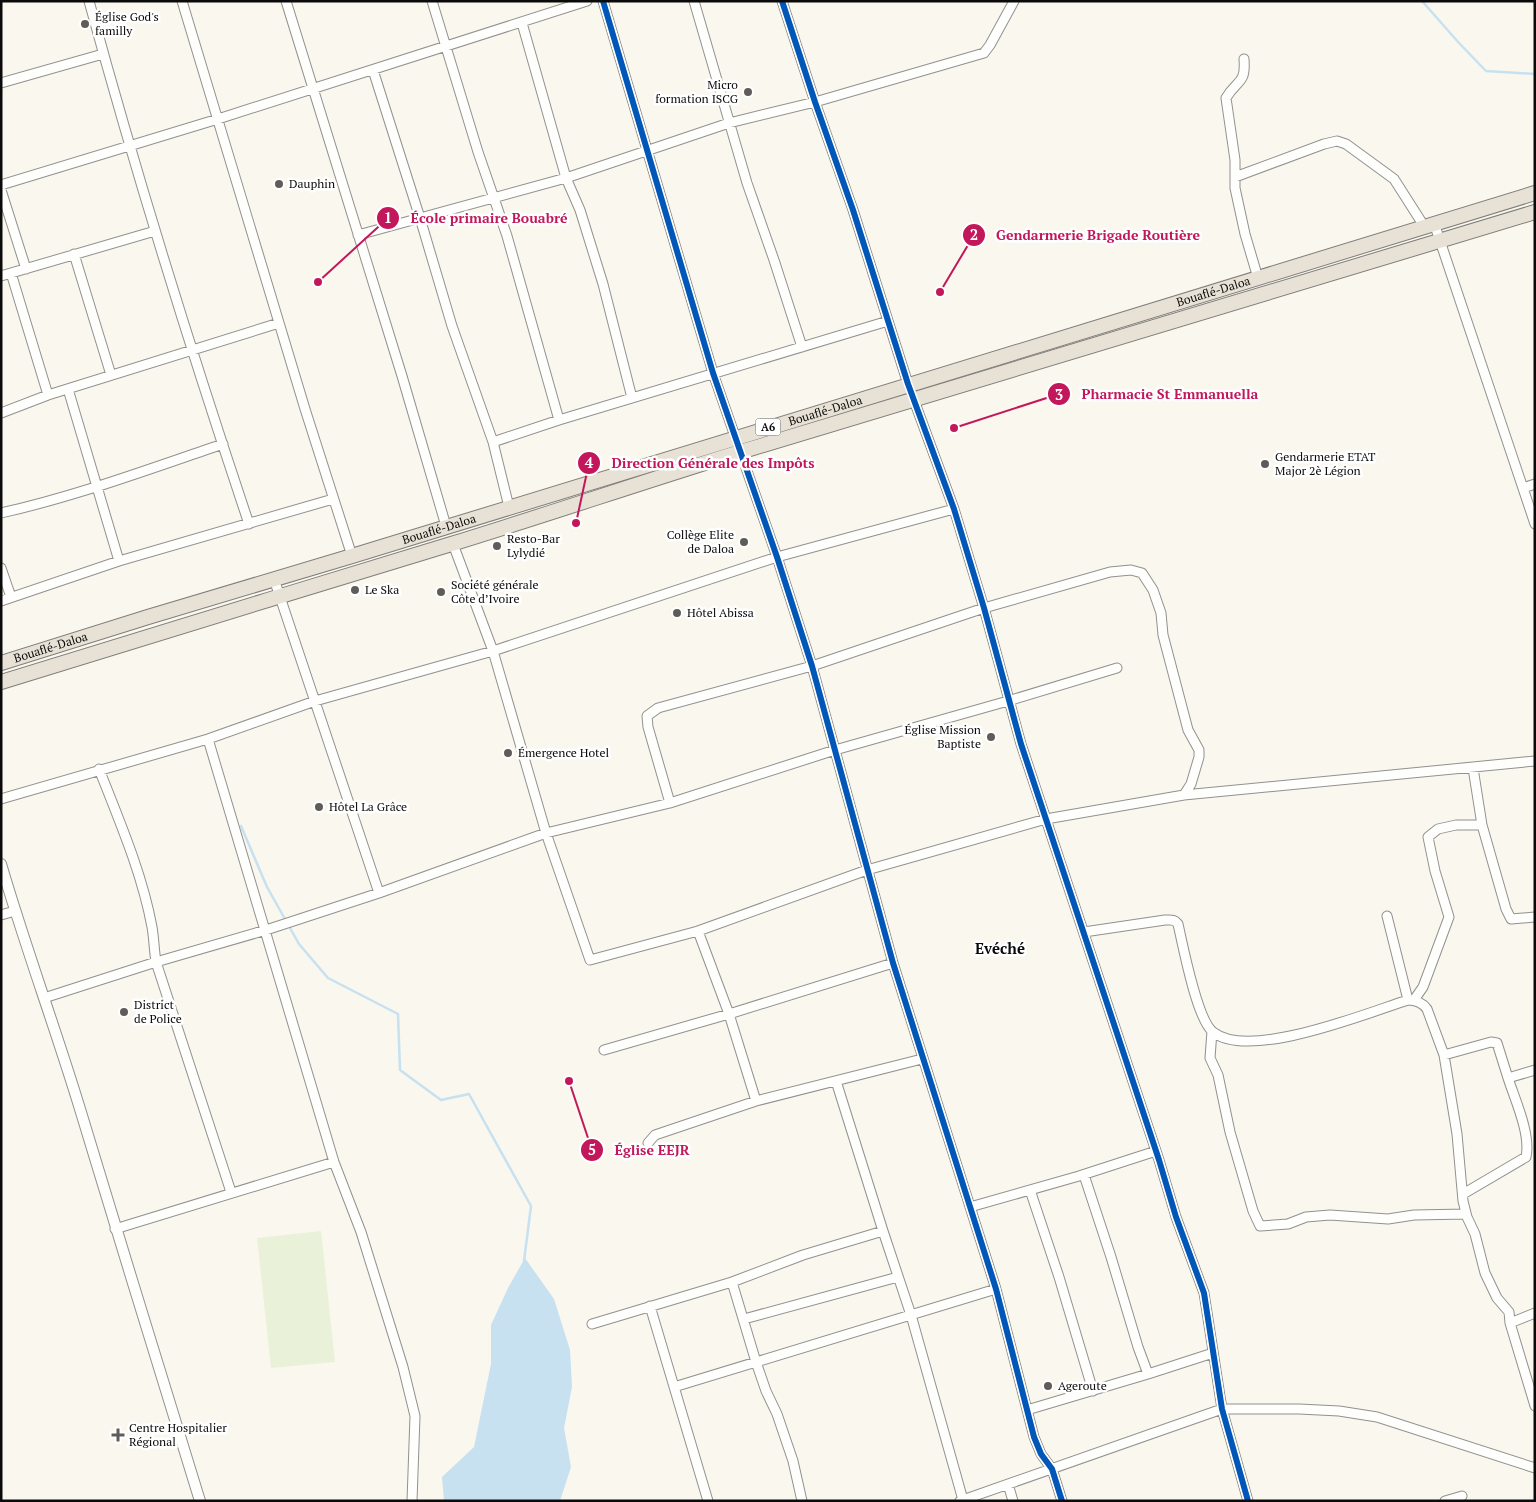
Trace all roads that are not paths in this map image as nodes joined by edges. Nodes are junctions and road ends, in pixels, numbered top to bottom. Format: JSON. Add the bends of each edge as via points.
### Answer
{"nodes":[{"id":1,"x":89,"y":1,"type":"edge"},
{"id":2,"x":182,"y":1,"type":"edge"},
{"id":3,"x":286,"y":1,"type":"edge"},
{"id":4,"x":432,"y":1,"type":"edge"},
{"id":5,"x":588,"y":1,"type":"edge"},
{"id":6,"x":603,"y":1,"type":"edge"},
{"id":7,"x":694,"y":1,"type":"edge"},
{"id":8,"x":782,"y":1,"type":"edge"},
{"id":9,"x":1014,"y":1,"type":"edge"},
{"id":10,"x":522,"y":23,"type":"junction"},
{"id":11,"x":446,"y":47,"type":"junction"},
{"id":12,"x":104,"y":54,"type":"junction"},
{"id":13,"x":1244,"y":58,"type":"dead end"},
{"id":14,"x":372,"y":70,"type":"junction"},
{"id":15,"x":1,"y":83,"type":"edge"},
{"id":16,"x":313,"y":89,"type":"junction"},
{"id":17,"x":815,"y":102,"type":"junction"},
{"id":18,"x":218,"y":120,"type":"junction"},
{"id":19,"x":729,"y":123,"type":"junction"},
{"id":20,"x":129,"y":146,"type":"junction"},
{"id":21,"x":647,"y":150,"type":"junction"},
{"id":22,"x":1235,"y":177,"type":"junction"},
{"id":23,"x":566,"y":178,"type":"junction"},
{"id":24,"x":1,"y":185,"type":"edge"},
{"id":25,"x":1,"y":190,"type":"edge"},
{"id":26,"x":1535,"y":193,"type":"edge"},
{"id":27,"x":493,"y":199,"type":"junction"},
{"id":28,"x":1535,"y":212,"type":"edge"},
{"id":29,"x":420,"y":218,"type":"junction"},
{"id":30,"x":1429,"y":224,"type":"junction"},
{"id":31,"x":154,"y":231,"type":"junction"},
{"id":32,"x":358,"y":235,"type":"junction"},
{"id":33,"x":1439,"y":239,"type":"junction"},
{"id":34,"x":74,"y":254,"type":"junction"},
{"id":35,"x":26,"y":269,"type":"junction"},
{"id":36,"x":6,"y":274,"type":"edge"},
{"id":37,"x":1258,"y":278,"type":"junction"},
{"id":38,"x":888,"y":322,"type":"junction"},
{"id":39,"x":279,"y":323,"type":"junction"},
{"id":40,"x":802,"y":347,"type":"junction"},
{"id":41,"x":192,"y":349,"type":"junction"},
{"id":42,"x":713,"y":374,"type":"junction"},
{"id":43,"x":111,"y":375,"type":"junction"},
{"id":44,"x":908,"y":384,"type":"junction"},
{"id":45,"x":68,"y":389,"type":"junction"},
{"id":46,"x":48,"y":395,"type":"junction"},
{"id":47,"x":632,"y":398,"type":"junction"},
{"id":48,"x":913,"y":398,"type":"junction"},
{"id":49,"x":1,"y":413,"type":"edge"},
{"id":50,"x":559,"y":420,"type":"junction"},
{"id":51,"x":736,"y":437,"type":"junction"},
{"id":52,"x":493,"y":442,"type":"junction"},
{"id":53,"x":223,"y":444,"type":"junction"},
{"id":54,"x":741,"y":451,"type":"junction"},
{"id":55,"x":1535,"y":484,"type":"edge"},
{"id":56,"x":97,"y":486,"type":"junction"},
{"id":57,"x":1523,"y":488,"type":"junction"},
{"id":58,"x":333,"y":499,"type":"junction"},
{"id":59,"x":509,"y":507,"type":"junction"},
{"id":60,"x":954,"y":509,"type":"junction"},
{"id":61,"x":1,"y":513,"type":"edge"},
{"id":62,"x":249,"y":524,"type":"junction"},
{"id":63,"x":1535,"y":524,"type":"edge"},
{"id":64,"x":446,"y":526,"type":"junction"},
{"id":65,"x":453,"y":544,"type":"junction"},
{"id":66,"x":352,"y":556,"type":"junction"},
{"id":67,"x":777,"y":557,"type":"junction"},
{"id":68,"x":119,"y":561,"type":"junction"},
{"id":69,"x":1,"y":568,"type":"edge"},
{"id":70,"x":274,"y":579,"type":"junction"},
{"id":71,"x":11,"y":597,"type":"junction"},
{"id":72,"x":281,"y":597,"type":"junction"},
{"id":73,"x":1,"y":601,"type":"edge"},
{"id":74,"x":984,"y":608,"type":"junction"},
{"id":75,"x":494,"y":651,"type":"junction"},
{"id":76,"x":1,"y":663,"type":"edge"},
{"id":77,"x":812,"y":666,"type":"junction"},
{"id":78,"x":1118,"y":668,"type":"dead end"},
{"id":79,"x":1,"y":682,"type":"edge"},
{"id":80,"x":315,"y":701,"type":"junction"},
{"id":81,"x":1008,"y":701,"type":"junction"},
{"id":82,"x":208,"y":739,"type":"junction"},
{"id":83,"x":836,"y":750,"type":"junction"},
{"id":84,"x":1535,"y":761,"type":"edge"},
{"id":85,"x":1472,"y":768,"type":"junction"},
{"id":86,"x":99,"y":769,"type":"junction"},
{"id":87,"x":1184,"y":795,"type":"junction"},
{"id":88,"x":1,"y":799,"type":"edge"},
{"id":89,"x":670,"y":803,"type":"junction"},
{"id":90,"x":1046,"y":819,"type":"junction"},
{"id":91,"x":1482,"y":824,"type":"junction"},
{"id":92,"x":546,"y":833,"type":"junction"},
{"id":93,"x":1,"y":864,"type":"edge"},
{"id":94,"x":867,"y":870,"type":"junction"},
{"id":95,"x":379,"y":893,"type":"junction"},
{"id":96,"x":15,"y":911,"type":"junction"},
{"id":97,"x":1,"y":915,"type":"edge"},
{"id":98,"x":1387,"y":916,"type":"dead end"},
{"id":99,"x":1535,"y":917,"type":"edge"},
{"id":100,"x":266,"y":930,"type":"junction"},
{"id":101,"x":698,"y":931,"type":"junction"},
{"id":102,"x":1084,"y":932,"type":"junction"},
{"id":103,"x":156,"y":962,"type":"junction"},
{"id":104,"x":892,"y":963,"type":"junction"},
{"id":105,"x":44,"y":998,"type":"junction"},
{"id":106,"x":1411,"y":1000,"type":"junction"},
{"id":107,"x":729,"y":1014,"type":"junction"},
{"id":108,"x":1212,"y":1032,"type":"junction"},
{"id":109,"x":604,"y":1050,"type":"dead end"},
{"id":110,"x":1444,"y":1054,"type":"junction"},
{"id":111,"x":922,"y":1059,"type":"junction"},
{"id":112,"x":1535,"y":1070,"type":"edge"},
{"id":113,"x":1508,"y":1078,"type":"junction"},
{"id":114,"x":836,"y":1081,"type":"junction"},
{"id":115,"x":756,"y":1101,"type":"junction"},
{"id":116,"x":648,"y":1143,"type":"dead end"},
{"id":117,"x":1156,"y":1151,"type":"junction"},
{"id":118,"x":334,"y":1162,"type":"junction"},
{"id":119,"x":1084,"y":1175,"type":"junction"},
{"id":120,"x":1030,"y":1190,"type":"junction"},
{"id":121,"x":231,"y":1192,"type":"junction"},
{"id":122,"x":1462,"y":1194,"type":"junction"},
{"id":123,"x":970,"y":1207,"type":"junction"},
{"id":124,"x":1466,"y":1214,"type":"junction"},
{"id":125,"x":115,"y":1229,"type":"junction"},
{"id":126,"x":883,"y":1231,"type":"junction"},
{"id":127,"x":898,"y":1277,"type":"junction"},
{"id":128,"x":732,"y":1282,"type":"junction"},
{"id":129,"x":996,"y":1289,"type":"junction"},
{"id":130,"x":650,"y":1306,"type":"junction"},
{"id":131,"x":1535,"y":1313,"type":"edge"},
{"id":132,"x":910,"y":1315,"type":"junction"},
{"id":133,"x":744,"y":1319,"type":"junction"},
{"id":134,"x":1510,"y":1323,"type":"junction"},
{"id":135,"x":592,"y":1324,"type":"dead end"},
{"id":136,"x":1213,"y":1353,"type":"junction"},
{"id":137,"x":756,"y":1362,"type":"junction"},
{"id":138,"x":1148,"y":1374,"type":"junction"},
{"id":139,"x":674,"y":1388,"type":"junction"},
{"id":140,"x":1093,"y":1390,"type":"junction"},
{"id":141,"x":1533,"y":1398,"type":"edge"},
{"id":142,"x":1535,"y":1406,"type":"edge"},
{"id":143,"x":1027,"y":1410,"type":"junction"},
{"id":144,"x":1222,"y":1410,"type":"junction"},
{"id":145,"x":1535,"y":1468,"type":"edge"},
{"id":146,"x":1052,"y":1469,"type":"junction"},
{"id":147,"x":1008,"y":1484,"type":"junction"},
{"id":148,"x":1462,"y":1496,"type":"dead end"},
{"id":149,"x":962,"y":1500,"type":"edge"},
{"id":150,"x":200,"y":1501,"type":"edge"},
{"id":151,"x":412,"y":1501,"type":"edge"},
{"id":152,"x":708,"y":1501,"type":"edge"},
{"id":153,"x":802,"y":1501,"type":"edge"},
{"id":154,"x":1013,"y":1501,"type":"edge"},
{"id":155,"x":1062,"y":1501,"type":"edge"},
{"id":156,"x":1248,"y":1501,"type":"edge"},
{"id":157,"x":1445,"y":1501,"type":"edge"}],
"edges":[{"from":1,"to":12,"type":"street"},
{"from":2,"to":18,"type":"street"},
{"from":3,"to":16,"type":"street"},
{"from":4,"to":11,"type":"street"},
{"from":5,"to":10,"type":"street"},
{"from":6,"to":21,"type":"street"},
{"from":7,"to":19,"type":"street"},
{"from":8,"to":17,"type":"street"},
{"from":9,"to":17,"type":"street","via":[[984,53]]},
{"from":10,"to":11,"type":"street"},
{"from":10,"to":23,"type":"street"},
{"from":11,"to":14,"type":"street"},
{"from":11,"to":27,"type":"street"},
{"from":12,"to":15,"type":"street"},
{"from":12,"to":20,"type":"street"},
{"from":13,"to":22,"type":"street","via":[[1245,73],[1226,98]]},
{"from":14,"to":16,"type":"street"},
{"from":14,"to":29,"type":"street"},
{"from":16,"to":18,"type":"street"},
{"from":16,"to":32,"type":"street"},
{"from":17,"to":19,"type":"street"},
{"from":17,"to":38,"type":"street"},
{"from":18,"to":20,"type":"street"},
{"from":18,"to":39,"type":"street"},
{"from":19,"to":21,"type":"street"},
{"from":19,"to":40,"type":"street"},
{"from":20,"to":24,"type":"street"},
{"from":20,"to":31,"type":"street"},
{"from":21,"to":23,"type":"street"},
{"from":21,"to":42,"type":"street"},
{"from":22,"to":30,"type":"street","via":[[1338,141],[1394,179]]},
{"from":22,"to":37,"type":"street","via":[[1245,234]]},
{"from":23,"to":27,"type":"street"},
{"from":23,"to":47,"type":"street","via":[[580,210],[600,275]]},
{"from":25,"to":35,"type":"street"},
{"from":26,"to":30,"type":"highway","name":"Bouaflé-Daloa","number":"A6"},
{"from":27,"to":29,"type":"street"},
{"from":27,"to":50,"type":"street","via":[[513,254]]},
{"from":28,"to":33,"type":"highway","name":"Bouaflé-Daloa","number":"A6"},
{"from":29,"to":32,"type":"street"},
{"from":29,"to":52,"type":"street","via":[[452,326]]},
{"from":30,"to":33,"type":"street"},
{"from":30,"to":37,"type":"highway","name":"Bouaflé-Daloa","number":"A6"},
{"from":31,"to":34,"type":"street"},
{"from":31,"to":41,"type":"street"},
{"from":32,"to":64,"type":"street"},
{"from":33,"to":48,"type":"highway","name":"Bouaflé-Daloa","number":"A6"},
{"from":33,"to":57,"type":"street"},
{"from":34,"to":35,"type":"street"},
{"from":34,"to":43,"type":"street"},
{"from":35,"to":36,"type":"street"},
{"from":36,"to":46,"type":"street"},
{"from":37,"to":44,"type":"highway","name":"Bouaflé-Daloa","number":"A6"},
{"from":38,"to":40,"type":"street"},
{"from":38,"to":44,"type":"street"},
{"from":39,"to":41,"type":"street"},
{"from":39,"to":58,"type":"street"},
{"from":40,"to":42,"type":"street"},
{"from":41,"to":43,"type":"street"},
{"from":41,"to":53,"type":"street"},
{"from":42,"to":47,"type":"street"},
{"from":42,"to":51,"type":"street"},
{"from":43,"to":45,"type":"street"},
{"from":44,"to":48,"type":"street"},
{"from":44,"to":51,"type":"highway","name":"Bouaflé-Daloa","number":"A6"},
{"from":45,"to":46,"type":"street"},
{"from":45,"to":56,"type":"street"},
{"from":46,"to":49,"type":"street"},
{"from":47,"to":50,"type":"street"},
{"from":48,"to":54,"type":"highway","name":"Bouaflé-Daloa","number":"A6"},
{"from":48,"to":60,"type":"street"},
{"from":50,"to":52,"type":"street"},
{"from":51,"to":54,"type":"street"},
{"from":51,"to":59,"type":"highway","name":"Bouaflé-Daloa","number":"A6"},
{"from":52,"to":59,"type":"street"},
{"from":53,"to":56,"type":"street"},
{"from":53,"to":62,"type":"street"},
{"from":54,"to":65,"type":"highway","name":"Bouaflé-Daloa","number":"A6"},
{"from":54,"to":67,"type":"street"},
{"from":55,"to":57,"type":"street"},
{"from":56,"to":61,"type":"street"},
{"from":56,"to":68,"type":"street"},
{"from":57,"to":63,"type":"street"},
{"from":58,"to":62,"type":"street"},
{"from":58,"to":66,"type":"street"},
{"from":59,"to":64,"type":"highway","name":"Bouaflé-Daloa","number":"A6"},
{"from":60,"to":67,"type":"street"},
{"from":60,"to":74,"type":"street"},
{"from":62,"to":68,"type":"street"},
{"from":64,"to":66,"type":"highway","name":"Bouaflé-Daloa","number":"A6"},
{"from":65,"to":72,"type":"highway","name":"Bouaflé-Daloa","number":"A6"},
{"from":65,"to":75,"type":"street"},
{"from":66,"to":70,"type":"highway","name":"Bouaflé-Daloa","number":"A6"},
{"from":67,"to":75,"type":"street"},
{"from":67,"to":77,"type":"street"},
{"from":68,"to":71,"type":"street"},
{"from":69,"to":71,"type":"street"},
{"from":70,"to":72,"type":"street"},
{"from":70,"to":76,"type":"highway","name":"Bouaflé-Daloa","number":"A6"},
{"from":71,"to":73,"type":"street"},
{"from":72,"to":79,"type":"highway","name":"Bouaflé-Daloa","number":"A6"},
{"from":72,"to":80,"type":"street"},
{"from":74,"to":77,"type":"street"},
{"from":74,"to":81,"type":"street"},
{"from":74,"to":87,"type":"street","via":[[1110,572],[1131,570],[1142,573],[1153,590],[1161,613],[1163,636],[1188,730],[1199,750],[1191,784]]},
{"from":75,"to":80,"type":"street"},
{"from":75,"to":92,"type":"street"},
{"from":77,"to":83,"type":"street"},
{"from":77,"to":89,"type":"street","via":[[658,708],[647,716]]},
{"from":78,"to":81,"type":"street"},
{"from":80,"to":82,"type":"street"},
{"from":80,"to":95,"type":"street"},
{"from":81,"to":83,"type":"street"},
{"from":81,"to":90,"type":"street"},
{"from":82,"to":86,"type":"street"},
{"from":82,"to":100,"type":"street"},
{"from":83,"to":89,"type":"street"},
{"from":83,"to":94,"type":"street"},
{"from":84,"to":85,"type":"street"},
{"from":85,"to":87,"type":"street"},
{"from":85,"to":91,"type":"street"},
{"from":86,"to":88,"type":"street"},
{"from":86,"to":103,"type":"street","via":[[144,895]]},
{"from":87,"to":90,"type":"street"},
{"from":89,"to":92,"type":"street"},
{"from":90,"to":94,"type":"street"},
{"from":90,"to":102,"type":"street"},
{"from":91,"to":99,"type":"street","via":[[1511,919]]},
{"from":91,"to":106,"type":"street","via":[[1438,829],[1428,837],[1449,918],[1423,987]]},
{"from":92,"to":95,"type":"street"},
{"from":92,"to":101,"type":"street","via":[[590,960]]},
{"from":93,"to":96,"type":"street"},
{"from":94,"to":101,"type":"street"},
{"from":94,"to":104,"type":"street"},
{"from":95,"to":100,"type":"street"},
{"from":96,"to":97,"type":"street"},
{"from":96,"to":105,"type":"street"},
{"from":98,"to":106,"type":"street"},
{"from":100,"to":103,"type":"street"},
{"from":100,"to":118,"type":"street"},
{"from":101,"to":107,"type":"street"},
{"from":102,"to":108,"type":"street","via":[[1176,921],[1198,1001]]},
{"from":102,"to":117,"type":"street"},
{"from":103,"to":105,"type":"street"},
{"from":103,"to":121,"type":"street"},
{"from":104,"to":107,"type":"street"},
{"from":104,"to":111,"type":"street"},
{"from":105,"to":125,"type":"street"},
{"from":106,"to":108,"type":"street","via":[[1316,1030],[1258,1041],[1236,1041]]},
{"from":106,"to":110,"type":"street","via":[[1427,1009]]},
{"from":107,"to":109,"type":"street"},
{"from":107,"to":115,"type":"street"},
{"from":108,"to":124,"type":"street","via":[[1210,1058],[1218,1075],[1230,1132],[1260,1226],[1288,1224],[1306,1216],[1388,1219]]},
{"from":110,"to":113,"type":"street","via":[[1496,1043]]},
{"from":110,"to":122,"type":"street"},
{"from":111,"to":114,"type":"street"},
{"from":111,"to":123,"type":"street"},
{"from":112,"to":113,"type":"street"},
{"from":113,"to":122,"type":"street","via":[[1528,1147],[1526,1157]]},
{"from":114,"to":115,"type":"street"},
{"from":114,"to":126,"type":"street"},
{"from":115,"to":116,"type":"street","via":[[655,1135]]},
{"from":117,"to":119,"type":"street"},
{"from":117,"to":136,"type":"street","via":[[1176,1218],[1204,1293]]},
{"from":118,"to":121,"type":"street"},
{"from":118,"to":151,"type":"street","via":[[361,1232],[412,1400],[415,1416]]},
{"from":119,"to":120,"type":"street"},
{"from":119,"to":138,"type":"street"},
{"from":120,"to":123,"type":"street"},
{"from":120,"to":140,"type":"street"},
{"from":121,"to":125,"type":"street"},
{"from":122,"to":124,"type":"street"},
{"from":123,"to":129,"type":"street"},
{"from":124,"to":134,"type":"street","via":[[1485,1273],[1496,1298],[1508,1312]]},
{"from":125,"to":150,"type":"street"},
{"from":126,"to":127,"type":"street"},
{"from":126,"to":128,"type":"street","via":[[804,1255]]},
{"from":127,"to":132,"type":"street"},
{"from":127,"to":133,"type":"street"},
{"from":128,"to":130,"type":"street"},
{"from":128,"to":133,"type":"street"},
{"from":129,"to":132,"type":"street"},
{"from":129,"to":143,"type":"street"},
{"from":130,"to":135,"type":"street"},
{"from":130,"to":139,"type":"street"},
{"from":131,"to":134,"type":"street"},
{"from":132,"to":137,"type":"street"},
{"from":132,"to":149,"type":"street"},
{"from":133,"to":137,"type":"street"},
{"from":134,"to":141,"type":"street"},
{"from":136,"to":138,"type":"street"},
{"from":136,"to":144,"type":"street"},
{"from":137,"to":139,"type":"street"},
{"from":137,"to":153,"type":"street","via":[[793,1461]]},
{"from":138,"to":140,"type":"street"},
{"from":139,"to":152,"type":"street"},
{"from":140,"to":143,"type":"street"},
{"from":141,"to":142,"type":"street"},
{"from":143,"to":146,"type":"street","via":[[1041,1454]]},
{"from":144,"to":145,"type":"street","via":[[1300,1409],[1377,1417]]},
{"from":144,"to":146,"type":"street"},
{"from":144,"to":156,"type":"street"},
{"from":146,"to":147,"type":"street"},
{"from":146,"to":155,"type":"street"},
{"from":147,"to":149,"type":"street"},
{"from":147,"to":154,"type":"street"},
{"from":148,"to":157,"type":"street"}]}
